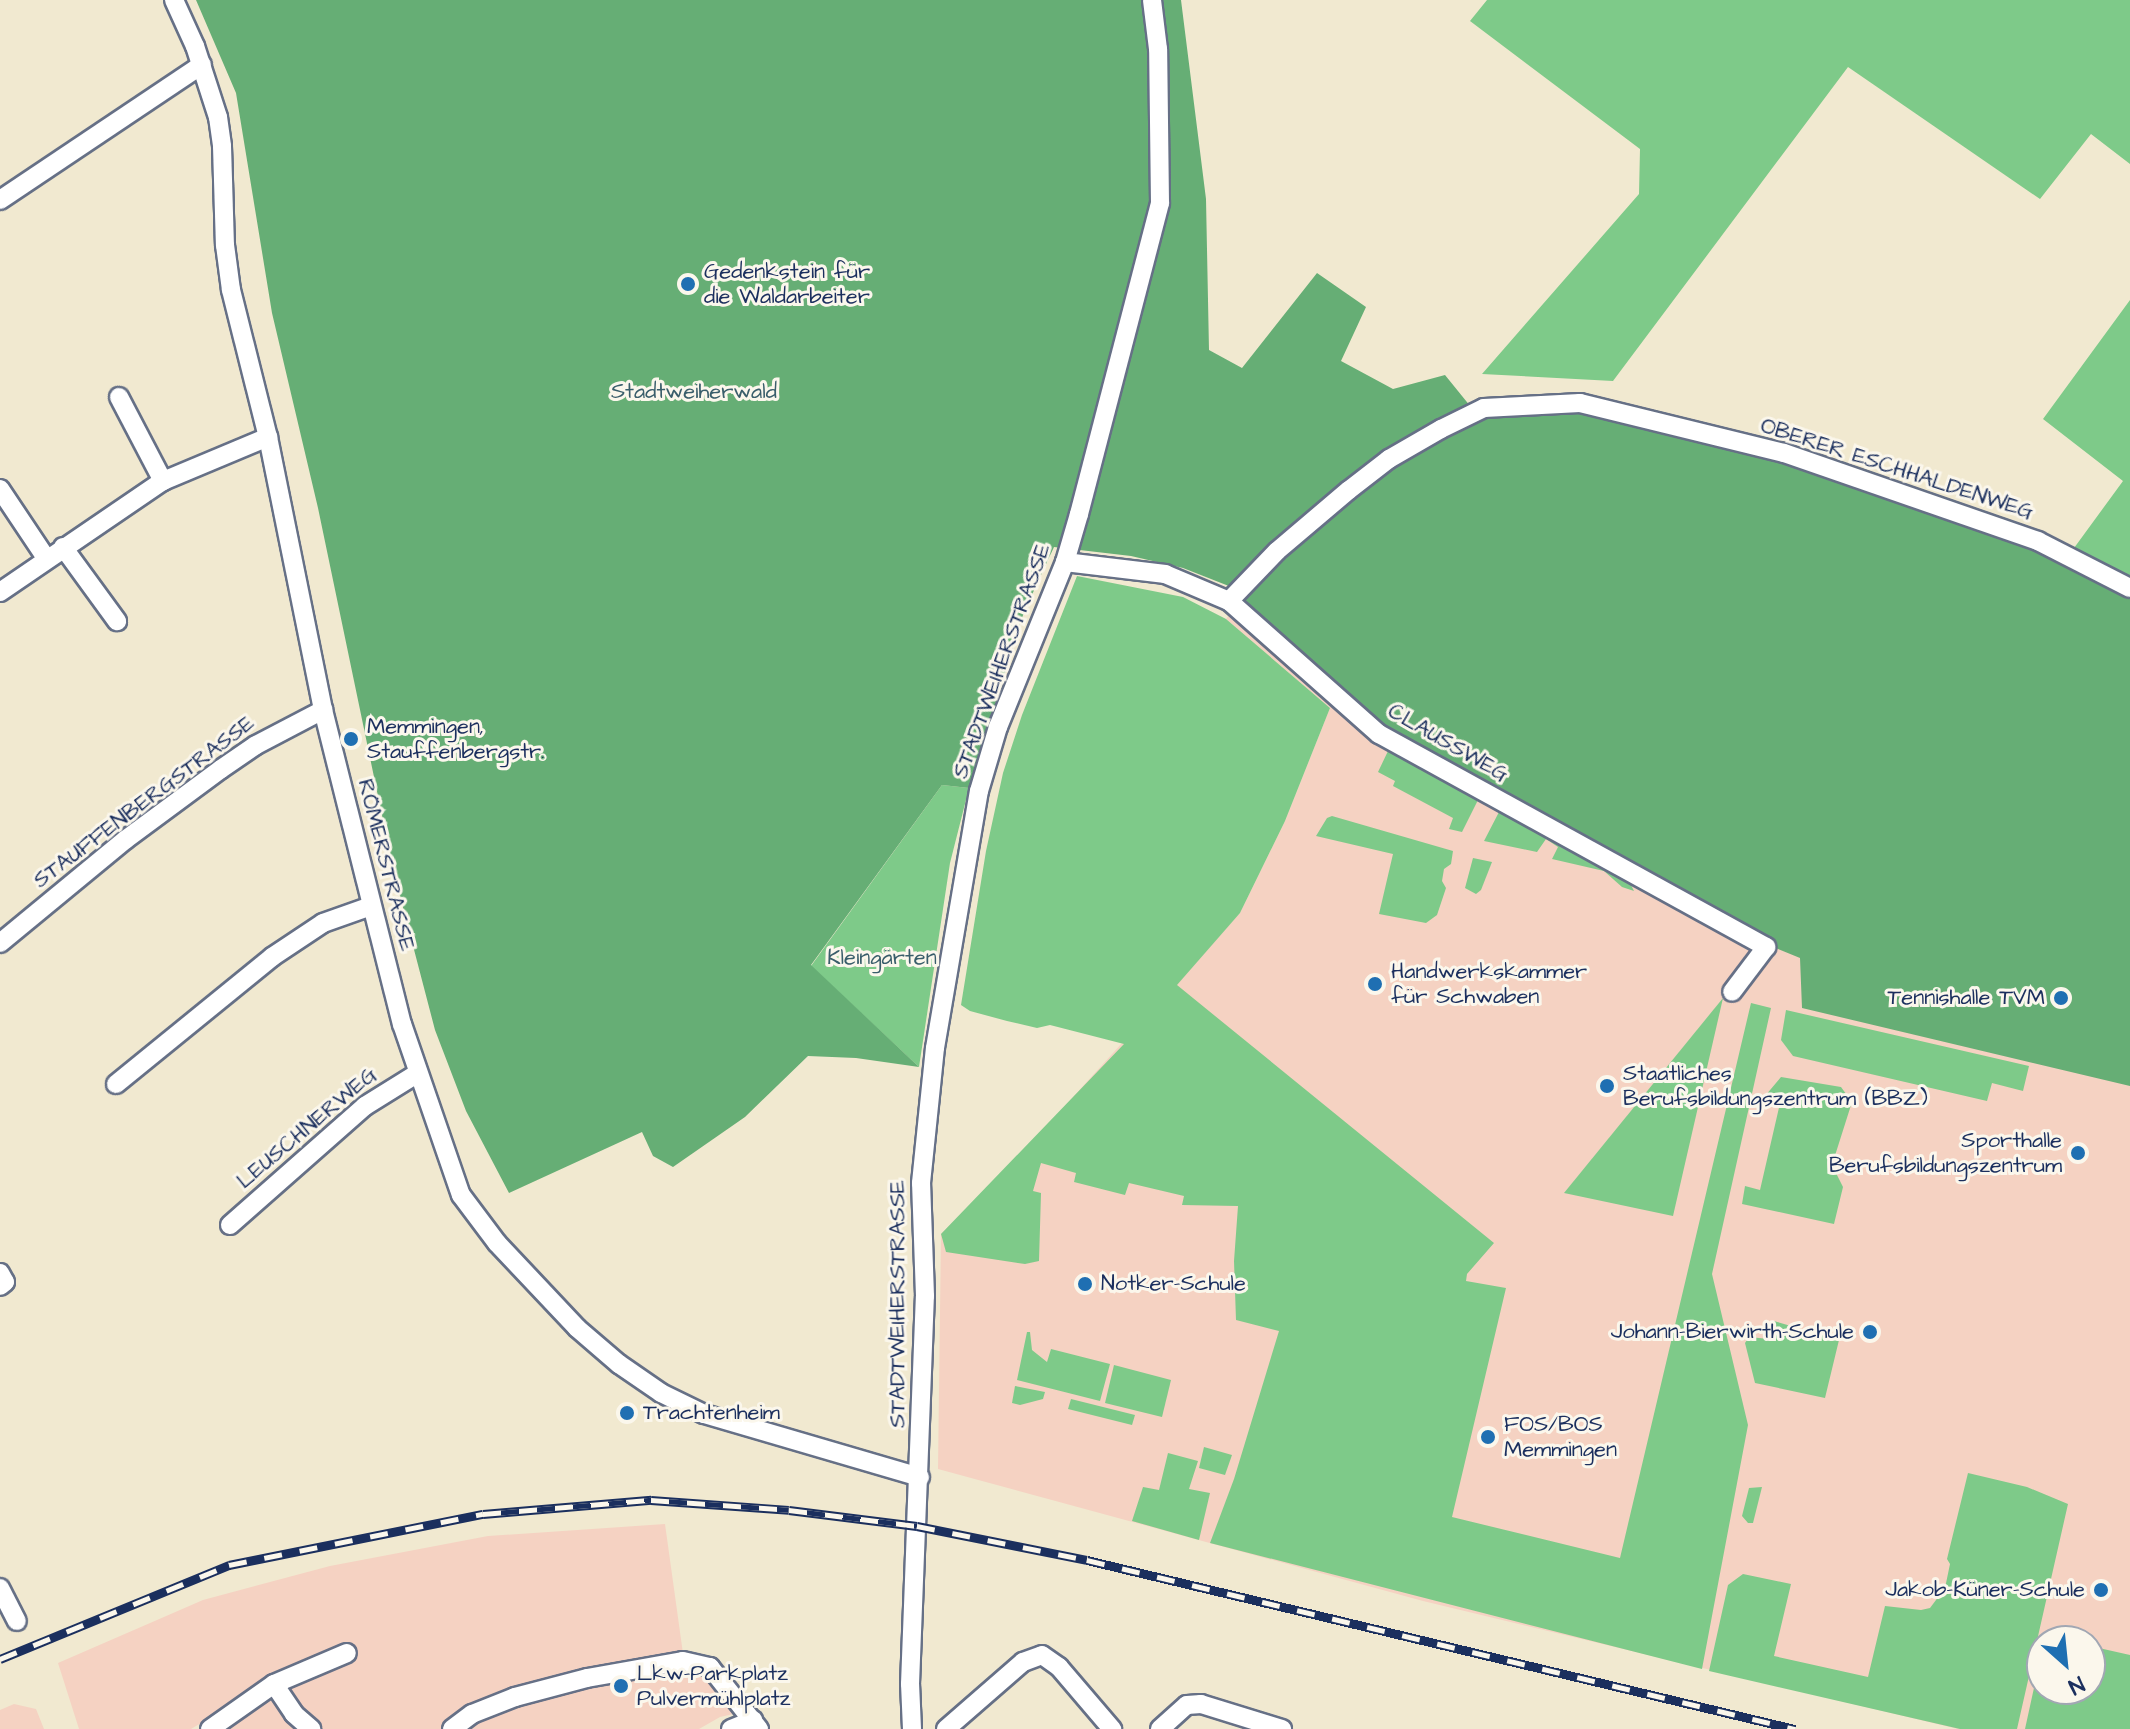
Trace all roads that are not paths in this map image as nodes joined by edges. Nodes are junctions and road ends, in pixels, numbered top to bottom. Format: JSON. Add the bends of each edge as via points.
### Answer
{"nodes":[{"id":1,"x":174,"y":0,"type":"edge"},
{"id":2,"x":1152,"y":0,"type":"edge"},
{"id":3,"x":202,"y":65,"type":"junction"},
{"id":4,"x":0,"y":200,"type":"edge"},
{"id":5,"x":119,"y":397,"type":"dead end"},
{"id":6,"x":268,"y":437,"type":"junction"},
{"id":7,"x":163,"y":481,"type":"junction"},
{"id":8,"x":0,"y":489,"type":"edge"},
{"id":9,"x":63,"y":547,"type":"junction"},
{"id":10,"x":46,"y":558,"type":"junction"},
{"id":11,"x":1065,"y":562,"type":"junction"},
{"id":12,"x":2130,"y":588,"type":"edge"},
{"id":13,"x":0,"y":592,"type":"edge"},
{"id":14,"x":1229,"y":601,"type":"junction"},
{"id":15,"x":117,"y":621,"type":"dead end"},
{"id":16,"x":323,"y":710,"type":"junction"},
{"id":17,"x":371,"y":906,"type":"junction"},
{"id":18,"x":0,"y":943,"type":"edge"},
{"id":19,"x":1732,"y":992,"type":"dead end"},
{"id":20,"x":418,"y":1073,"type":"junction"},
{"id":21,"x":116,"y":1084,"type":"dead end"},
{"id":22,"x":230,"y":1225,"type":"dead end"},
{"id":23,"x":0,"y":1273,"type":"edge"},
{"id":24,"x":0,"y":1286,"type":"edge"},
{"id":25,"x":920,"y":1477,"type":"junction"},
{"id":26,"x":0,"y":1588,"type":"edge"},
{"id":27,"x":17,"y":1621,"type":"dead end"},
{"id":28,"x":347,"y":1653,"type":"dead end"},
{"id":29,"x":274,"y":1684,"type":"junction"},
{"id":30,"x":756,"y":1725,"type":"edge"},
{"id":31,"x":210,"y":1729,"type":"edge"},
{"id":32,"x":311,"y":1729,"type":"edge"},
{"id":33,"x":452,"y":1729,"type":"edge"},
{"id":34,"x":731,"y":1729,"type":"edge"},
{"id":35,"x":912,"y":1729,"type":"edge"},
{"id":36,"x":946,"y":1729,"type":"edge"},
{"id":37,"x":1112,"y":1729,"type":"edge"},
{"id":38,"x":1160,"y":1729,"type":"edge"},
{"id":39,"x":1282,"y":1729,"type":"edge"}],
"edges":[{"from":1,"to":3,"type":"street","name":"RÖMERSTRASSE"},
{"from":2,"to":11,"type":"street","name":"STADTWEIHERSTRASSE","via":[[1158,49],[1160,203]]},
{"from":3,"to":4,"type":"street"},
{"from":3,"to":6,"type":"street","name":"RÖMERSTRASSE","via":[[222,146],[231,290]]},
{"from":5,"to":7,"type":"street"},
{"from":6,"to":7,"type":"street"},
{"from":6,"to":16,"type":"street","name":"RÖMERSTRASSE"},
{"from":7,"to":9,"type":"street"},
{"from":8,"to":10,"type":"street"},
{"from":9,"to":10,"type":"street"},
{"from":9,"to":15,"type":"street"},
{"from":10,"to":13,"type":"street"},
{"from":11,"to":14,"type":"street","name":"CLAUSSWEG","via":[[1165,574]]},
{"from":11,"to":25,"type":"street","name":"STADTWEIHERSTRASSE","via":[[990,753],[953,929],[921,1183],[925,1296]]},
{"from":12,"to":14,"type":"street","name":"OBERER ESCHHALDENWEG","via":[[2038,541],[1784,453],[1580,403],[1484,408],[1441,429],[1349,490],[1277,551]]},
{"from":14,"to":19,"type":"street","name":"CLAUSSWEG","via":[[1379,734],[1766,947]]},
{"from":16,"to":17,"type":"street","name":"RÖMERSTRASSE"},
{"from":16,"to":18,"type":"street","name":"STAUFFENBERGSTRASSE","via":[[221,769]]},
{"from":17,"to":20,"type":"street","name":"RÖMERSTRASSE"},
{"from":17,"to":21,"type":"street","via":[[323,923],[272,957]]},
{"from":20,"to":22,"type":"street","name":"LEUSCHNERWEG","via":[[365,1106]]},
{"from":20,"to":25,"type":"street","name":"RÖMERSTRASSE","via":[[461,1195],[473,1214],[558,1308],[619,1364],[704,1414]]},
{"from":23,"to":24,"type":"street","via":[[5,1282]]},
{"from":25,"to":35,"type":"street","name":"STADTWEIHERSTRASSE"},
{"from":26,"to":27,"type":"street"},
{"from":28,"to":29,"type":"street"},
{"from":29,"to":31,"type":"street"},
{"from":29,"to":32,"type":"street"},
{"from":30,"to":33,"type":"street","via":[[710,1667],[683,1661],[515,1697],[472,1714]]},
{"from":30,"to":34,"type":"street"},
{"from":36,"to":37,"type":"street","via":[[1023,1662],[1042,1655],[1059,1667]]},
{"from":38,"to":39,"type":"street","via":[[1187,1705],[1201,1704]]}]}
